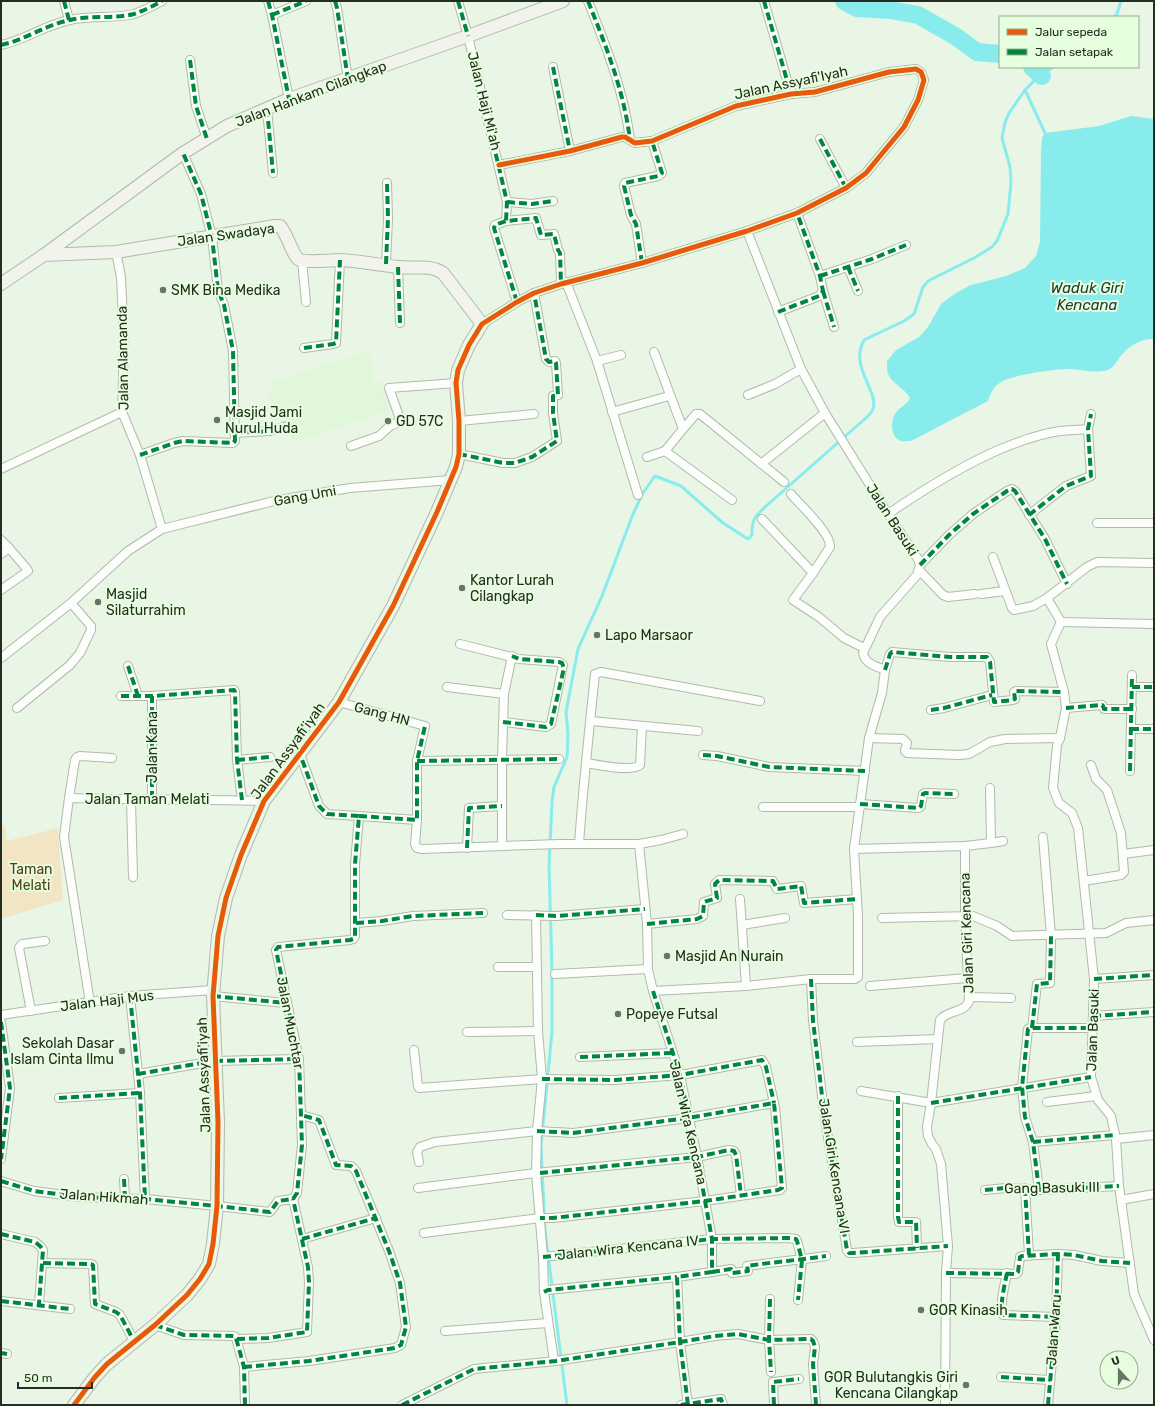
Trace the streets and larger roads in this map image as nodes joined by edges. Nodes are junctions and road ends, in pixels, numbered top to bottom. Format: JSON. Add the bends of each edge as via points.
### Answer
{"nodes":[{"id":1,"x":64,"y":1,"type":"edge"},
{"id":2,"x":162,"y":1,"type":"edge"},
{"id":3,"x":268,"y":1,"type":"edge"},
{"id":4,"x":306,"y":1,"type":"edge"},
{"id":5,"x":335,"y":1,"type":"edge"},
{"id":6,"x":458,"y":1,"type":"edge"},
{"id":7,"x":563,"y":1,"type":"edge"},
{"id":8,"x":588,"y":1,"type":"edge"},
{"id":9,"x":764,"y":1,"type":"edge"},
{"id":10,"x":272,"y":14,"type":"junction"},
{"id":11,"x":69,"y":20,"type":"junction"},
{"id":12,"x":468,"y":36,"type":"junction"},
{"id":13,"x":1,"y":45,"type":"edge"},
{"id":14,"x":190,"y":60,"type":"dead end"},
{"id":15,"x":553,"y":67,"type":"dead end"},
{"id":16,"x":348,"y":79,"type":"junction"},
{"id":17,"x":791,"y":94,"type":"junction"},
{"id":18,"x":289,"y":99,"type":"junction"},
{"id":19,"x":267,"y":109,"type":"junction"},
{"id":20,"x":206,"y":139,"type":"junction"},
{"id":21,"x":820,"y":139,"type":"dead end"},
{"id":22,"x":630,"y":140,"type":"junction"},
{"id":23,"x":652,"y":141,"type":"junction"},
{"id":24,"x":570,"y":151,"type":"junction"},
{"id":25,"x":183,"y":153,"type":"junction"},
{"id":26,"x":499,"y":165,"type":"junction"},
{"id":27,"x":273,"y":173,"type":"dead end"},
{"id":28,"x":387,"y":183,"type":"dead end"},
{"id":29,"x":846,"y":188,"type":"junction"},
{"id":30,"x":553,"y":201,"type":"dead end"},
{"id":31,"x":507,"y":202,"type":"junction"},
{"id":32,"x":797,"y":213,"type":"junction"},
{"id":33,"x":506,"y":221,"type":"junction"},
{"id":34,"x":747,"y":231,"type":"junction"},
{"id":35,"x":212,"y":237,"type":"junction"},
{"id":36,"x":906,"y":245,"type":"dead end"},
{"id":37,"x":116,"y":252,"type":"junction"},
{"id":38,"x":44,"y":254,"type":"junction"},
{"id":39,"x":340,"y":260,"type":"junction"},
{"id":40,"x":302,"y":261,"type":"junction"},
{"id":41,"x":642,"y":263,"type":"junction"},
{"id":42,"x":392,"y":266,"type":"junction"},
{"id":43,"x":848,"y":267,"type":"junction"},
{"id":44,"x":820,"y":276,"type":"junction"},
{"id":45,"x":563,"y":283,"type":"junction"},
{"id":46,"x":1,"y":284,"type":"edge"},
{"id":47,"x":823,"y":291,"type":"junction"},
{"id":48,"x":858,"y":291,"type":"dead end"},
{"id":49,"x":534,"y":293,"type":"junction"},
{"id":50,"x":306,"y":302,"type":"dead end"},
{"id":51,"x":517,"y":302,"type":"junction"},
{"id":52,"x":778,"y":312,"type":"junction"},
{"id":53,"x":400,"y":323,"type":"dead end"},
{"id":54,"x":482,"y":324,"type":"junction"},
{"id":55,"x":834,"y":327,"type":"dead end"},
{"id":56,"x":304,"y":348,"type":"dead end"},
{"id":57,"x":654,"y":352,"type":"dead end"},
{"id":58,"x":621,"y":355,"type":"dead end"},
{"id":59,"x":597,"y":361,"type":"junction"},
{"id":60,"x":801,"y":369,"type":"junction"},
{"id":61,"x":456,"y":383,"type":"junction"},
{"id":62,"x":748,"y":395,"type":"dead end"},
{"id":63,"x":669,"y":396,"type":"junction"},
{"id":64,"x":122,"y":412,"type":"junction"},
{"id":65,"x":612,"y":412,"type":"junction"},
{"id":66,"x":825,"y":413,"type":"junction"},
{"id":67,"x":534,"y":414,"type":"dead end"},
{"id":68,"x":1091,"y":414,"type":"dead end"},
{"id":69,"x":459,"y":421,"type":"junction"},
{"id":70,"x":287,"y":426,"type":"dead end"},
{"id":71,"x":1088,"y":429,"type":"junction"},
{"id":72,"x":683,"y":430,"type":"junction"},
{"id":73,"x":235,"y":433,"type":"junction"},
{"id":74,"x":351,"y":446,"type":"dead end"},
{"id":75,"x":665,"y":451,"type":"junction"},
{"id":76,"x":459,"y":454,"type":"junction"},
{"id":77,"x":140,"y":455,"type":"junction"},
{"id":78,"x":647,"y":457,"type":"dead end"},
{"id":79,"x":761,"y":464,"type":"junction"},
{"id":80,"x":1,"y":469,"type":"edge"},
{"id":81,"x":451,"y":480,"type":"junction"},
{"id":82,"x":784,"y":482,"type":"dead end"},
{"id":83,"x":791,"y":494,"type":"dead end"},
{"id":84,"x":638,"y":495,"type":"dead end"},
{"id":85,"x":732,"y":500,"type":"dead end"},
{"id":86,"x":888,"y":514,"type":"junction"},
{"id":87,"x":1029,"y":515,"type":"junction"},
{"id":88,"x":762,"y":520,"type":"dead end"},
{"id":89,"x":1097,"y":523,"type":"dead end"},
{"id":90,"x":1154,"y":523,"type":"edge"},
{"id":91,"x":162,"y":529,"type":"junction"},
{"id":92,"x":1,"y":540,"type":"edge"},
{"id":93,"x":9,"y":548,"type":"junction"},
{"id":94,"x":1,"y":554,"type":"edge"},
{"id":95,"x":993,"y":557,"type":"dead end"},
{"id":96,"x":1154,"y":563,"type":"edge"},
{"id":97,"x":920,"y":567,"type":"junction"},
{"id":98,"x":814,"y":573,"type":"junction"},
{"id":99,"x":1067,"y":584,"type":"junction"},
{"id":100,"x":1,"y":590,"type":"edge"},
{"id":101,"x":1005,"y":591,"type":"junction"},
{"id":102,"x":1047,"y":598,"type":"junction"},
{"id":103,"x":71,"y":603,"type":"junction"},
{"id":104,"x":1061,"y":622,"type":"junction"},
{"id":105,"x":1154,"y":624,"type":"edge"},
{"id":106,"x":460,"y":644,"type":"dead end"},
{"id":107,"x":864,"y":648,"type":"junction"},
{"id":108,"x":512,"y":656,"type":"junction"},
{"id":109,"x":1,"y":658,"type":"edge"},
{"id":110,"x":128,"y":666,"type":"dead end"},
{"id":111,"x":885,"y":670,"type":"junction"},
{"id":112,"x":1132,"y":675,"type":"dead end"},
{"id":113,"x":447,"y":687,"type":"dead end"},
{"id":114,"x":1132,"y":687,"type":"junction"},
{"id":115,"x":1154,"y":687,"type":"edge"},
{"id":116,"x":1064,"y":692,"type":"junction"},
{"id":117,"x":504,"y":694,"type":"junction"},
{"id":118,"x":992,"y":695,"type":"junction"},
{"id":119,"x":121,"y":696,"type":"dead end"},
{"id":120,"x":138,"y":696,"type":"junction"},
{"id":121,"x":152,"y":696,"type":"junction"},
{"id":122,"x":760,"y":701,"type":"dead end"},
{"id":123,"x":339,"y":702,"type":"junction"},
{"id":124,"x":17,"y":708,"type":"dead end"},
{"id":125,"x":1066,"y":708,"type":"junction"},
{"id":126,"x":1132,"y":709,"type":"junction"},
{"id":127,"x":931,"y":710,"type":"dead end"},
{"id":128,"x":591,"y":721,"type":"junction"},
{"id":129,"x":503,"y":722,"type":"junction"},
{"id":130,"x":642,"y":726,"type":"junction"},
{"id":131,"x":1131,"y":728,"type":"junction"},
{"id":132,"x":1154,"y":729,"type":"edge"},
{"id":133,"x":698,"y":731,"type":"dead end"},
{"id":134,"x":869,"y":738,"type":"junction"},
{"id":135,"x":1060,"y":738,"type":"junction"},
{"id":136,"x":300,"y":754,"type":"junction"},
{"id":137,"x":703,"y":755,"type":"dead end"},
{"id":138,"x":270,"y":757,"type":"dead end"},
{"id":139,"x":112,"y":758,"type":"dead end"},
{"id":140,"x":502,"y":759,"type":"junction"},
{"id":141,"x":559,"y":759,"type":"dead end"},
{"id":142,"x":237,"y":760,"type":"junction"},
{"id":143,"x":417,"y":761,"type":"junction"},
{"id":144,"x":586,"y":763,"type":"junction"},
{"id":145,"x":1090,"y":765,"type":"dead end"},
{"id":146,"x":865,"y":771,"type":"junction"},
{"id":147,"x":1130,"y":771,"type":"dead end"},
{"id":148,"x":990,"y":788,"type":"dead end"},
{"id":149,"x":954,"y":794,"type":"dead end"},
{"id":150,"x":69,"y":798,"type":"junction"},
{"id":151,"x":152,"y":799,"type":"junction"},
{"id":152,"x":131,"y":800,"type":"junction"},
{"id":153,"x":242,"y":800,"type":"junction"},
{"id":154,"x":264,"y":801,"type":"junction"},
{"id":155,"x":502,"y":806,"type":"junction"},
{"id":156,"x":860,"y":806,"type":"junction"},
{"id":157,"x":763,"y":807,"type":"dead end"},
{"id":158,"x":360,"y":816,"type":"junction"},
{"id":159,"x":417,"y":820,"type":"junction"},
{"id":160,"x":683,"y":834,"type":"dead end"},
{"id":161,"x":1043,"y":837,"type":"dead end"},
{"id":162,"x":1003,"y":841,"type":"dead end"},
{"id":163,"x":991,"y":843,"type":"junction"},
{"id":164,"x":579,"y":844,"type":"junction"},
{"id":165,"x":639,"y":844,"type":"junction"},
{"id":166,"x":502,"y":846,"type":"junction"},
{"id":167,"x":965,"y":846,"type":"junction"},
{"id":168,"x":467,"y":848,"type":"junction"},
{"id":169,"x":854,"y":849,"type":"junction"},
{"id":170,"x":1154,"y":850,"type":"edge"},
{"id":171,"x":1123,"y":854,"type":"junction"},
{"id":172,"x":133,"y":876,"type":"dead end"},
{"id":173,"x":1084,"y":881,"type":"junction"},
{"id":174,"x":857,"y":898,"type":"junction"},
{"id":175,"x":740,"y":899,"type":"dead end"},
{"id":176,"x":645,"y":910,"type":"junction"},
{"id":177,"x":483,"y":913,"type":"dead end"},
{"id":178,"x":507,"y":915,"type":"dead end"},
{"id":179,"x":536,"y":915,"type":"junction"},
{"id":180,"x":965,"y":916,"type":"junction"},
{"id":181,"x":785,"y":918,"type":"dead end"},
{"id":182,"x":882,"y":918,"type":"dead end"},
{"id":183,"x":1154,"y":920,"type":"edge"},
{"id":184,"x":356,"y":923,"type":"junction"},
{"id":185,"x":647,"y":924,"type":"junction"},
{"id":186,"x":742,"y":925,"type":"junction"},
{"id":187,"x":1090,"y":935,"type":"junction"},
{"id":188,"x":1051,"y":936,"type":"junction"},
{"id":189,"x":45,"y":941,"type":"dead end"},
{"id":190,"x":498,"y":967,"type":"dead end"},
{"id":191,"x":537,"y":967,"type":"junction"},
{"id":192,"x":648,"y":969,"type":"junction"},
{"id":193,"x":555,"y":974,"type":"dead end"},
{"id":194,"x":1154,"y":975,"type":"edge"},
{"id":195,"x":967,"y":978,"type":"junction"},
{"id":196,"x":811,"y":979,"type":"junction"},
{"id":197,"x":1094,"y":979,"type":"junction"},
{"id":198,"x":746,"y":986,"type":"junction"},
{"id":199,"x":870,"y":986,"type":"dead end"},
{"id":200,"x":653,"y":991,"type":"junction"},
{"id":201,"x":213,"y":993,"type":"junction"},
{"id":202,"x":130,"y":996,"type":"junction"},
{"id":203,"x":969,"y":997,"type":"junction"},
{"id":204,"x":1011,"y":998,"type":"dead end"},
{"id":205,"x":90,"y":1003,"type":"junction"},
{"id":206,"x":286,"y":1003,"type":"junction"},
{"id":207,"x":31,"y":1011,"type":"junction"},
{"id":208,"x":1154,"y":1012,"type":"edge"},
{"id":209,"x":1,"y":1015,"type":"edge"},
{"id":210,"x":1094,"y":1016,"type":"junction"},
{"id":211,"x":1,"y":1022,"type":"edge"},
{"id":212,"x":1032,"y":1028,"type":"junction"},
{"id":213,"x":1093,"y":1028,"type":"junction"},
{"id":214,"x":538,"y":1031,"type":"junction"},
{"id":215,"x":467,"y":1032,"type":"dead end"},
{"id":216,"x":938,"y":1039,"type":"junction"},
{"id":217,"x":857,"y":1042,"type":"dead end"},
{"id":218,"x":414,"y":1050,"type":"dead end"},
{"id":219,"x":672,"y":1053,"type":"junction"},
{"id":220,"x":580,"y":1057,"type":"dead end"},
{"id":221,"x":299,"y":1058,"type":"junction"},
{"id":222,"x":215,"y":1061,"type":"junction"},
{"id":223,"x":138,"y":1074,"type":"junction"},
{"id":224,"x":680,"y":1075,"type":"junction"},
{"id":225,"x":1091,"y":1077,"type":"junction"},
{"id":226,"x":547,"y":1080,"type":"junction"},
{"id":227,"x":1022,"y":1087,"type":"junction"},
{"id":228,"x":861,"y":1091,"type":"dead end"},
{"id":229,"x":140,"y":1093,"type":"junction"},
{"id":230,"x":898,"y":1096,"type":"junction"},
{"id":231,"x":1096,"y":1096,"type":"junction"},
{"id":232,"x":59,"y":1098,"type":"dead end"},
{"id":233,"x":1047,"y":1102,"type":"dead end"},
{"id":234,"x":774,"y":1103,"type":"junction"},
{"id":235,"x":931,"y":1103,"type":"junction"},
{"id":236,"x":301,"y":1115,"type":"junction"},
{"id":237,"x":688,"y":1118,"type":"junction"},
{"id":238,"x":538,"y":1131,"type":"junction"},
{"id":239,"x":1154,"y":1135,"type":"edge"},
{"id":240,"x":1115,"y":1137,"type":"junction"},
{"id":241,"x":1033,"y":1142,"type":"junction"},
{"id":242,"x":697,"y":1157,"type":"junction"},
{"id":243,"x":1,"y":1159,"type":"edge"},
{"id":244,"x":419,"y":1162,"type":"dead end"},
{"id":245,"x":541,"y":1173,"type":"junction"},
{"id":246,"x":124,"y":1179,"type":"dead end"},
{"id":247,"x":1,"y":1181,"type":"edge"},
{"id":248,"x":1119,"y":1186,"type":"junction"},
{"id":249,"x":418,"y":1188,"type":"dead end"},
{"id":250,"x":1025,"y":1188,"type":"junction"},
{"id":251,"x":985,"y":1190,"type":"dead end"},
{"id":252,"x":1039,"y":1190,"type":"junction"},
{"id":253,"x":1154,"y":1194,"type":"edge"},
{"id":254,"x":741,"y":1195,"type":"junction"},
{"id":255,"x":125,"y":1199,"type":"junction"},
{"id":256,"x":145,"y":1199,"type":"junction"},
{"id":257,"x":293,"y":1199,"type":"junction"},
{"id":258,"x":1121,"y":1200,"type":"junction"},
{"id":259,"x":705,"y":1201,"type":"junction"},
{"id":260,"x":213,"y":1205,"type":"junction"},
{"id":261,"x":376,"y":1218,"type":"junction"},
{"id":262,"x":541,"y":1218,"type":"junction"},
{"id":263,"x":424,"y":1233,"type":"dead end"},
{"id":264,"x":1,"y":1234,"type":"edge"},
{"id":265,"x":302,"y":1239,"type":"junction"},
{"id":266,"x":712,"y":1239,"type":"junction"},
{"id":267,"x":948,"y":1246,"type":"junction"},
{"id":268,"x":917,"y":1248,"type":"junction"},
{"id":269,"x":1058,"y":1254,"type":"junction"},
{"id":270,"x":1025,"y":1255,"type":"junction"},
{"id":271,"x":826,"y":1256,"type":"dead end"},
{"id":272,"x":547,"y":1257,"type":"junction"},
{"id":273,"x":802,"y":1260,"type":"junction"},
{"id":274,"x":42,"y":1263,"type":"junction"},
{"id":275,"x":1130,"y":1263,"type":"junction"},
{"id":276,"x":712,"y":1272,"type":"junction"},
{"id":277,"x":946,"y":1273,"type":"junction"},
{"id":278,"x":1007,"y":1274,"type":"junction"},
{"id":279,"x":677,"y":1277,"type":"junction"},
{"id":280,"x":546,"y":1291,"type":"junction"},
{"id":281,"x":770,"y":1299,"type":"dead end"},
{"id":282,"x":798,"y":1300,"type":"dead end"},
{"id":283,"x":1,"y":1301,"type":"edge"},
{"id":284,"x":39,"y":1304,"type":"junction"},
{"id":285,"x":70,"y":1309,"type":"dead end"},
{"id":286,"x":1056,"y":1317,"type":"junction"},
{"id":287,"x":548,"y":1323,"type":"junction"},
{"id":288,"x":155,"y":1325,"type":"junction"},
{"id":289,"x":445,"y":1331,"type":"dead end"},
{"id":290,"x":237,"y":1338,"type":"junction"},
{"id":291,"x":769,"y":1340,"type":"junction"},
{"id":292,"x":1154,"y":1340,"type":"edge"},
{"id":293,"x":134,"y":1342,"type":"junction"},
{"id":294,"x":680,"y":1342,"type":"junction"},
{"id":295,"x":555,"y":1361,"type":"junction"},
{"id":296,"x":244,"y":1367,"type":"junction"},
{"id":297,"x":771,"y":1372,"type":"dead end"},
{"id":298,"x":1001,"y":1377,"type":"dead end"},
{"id":299,"x":799,"y":1379,"type":"dead end"},
{"id":300,"x":1050,"y":1380,"type":"junction"},
{"id":301,"x":413,"y":1402,"type":"edge"},
{"id":302,"x":74,"y":1405,"type":"edge"},
{"id":303,"x":245,"y":1405,"type":"edge"},
{"id":304,"x":402,"y":1405,"type":"edge"},
{"id":305,"x":685,"y":1405,"type":"edge"},
{"id":306,"x":723,"y":1405,"type":"edge"},
{"id":307,"x":774,"y":1405,"type":"edge"},
{"id":308,"x":816,"y":1405,"type":"edge"},
{"id":309,"x":944,"y":1405,"type":"edge"},
{"id":310,"x":1048,"y":1405,"type":"edge"}],
"edges":[{"from":1,"to":11,"type":"street"},
{"from":2,"to":11,"type":"street","via":[[134,14],[89,16]]},
{"from":3,"to":10,"type":"street"},
{"from":4,"to":10,"type":"street"},
{"from":5,"to":16,"type":"street"},
{"from":6,"to":12,"type":"street","name":"Jalan Haji Mi'ah"},
{"from":7,"to":12,"type":"street","name":"Jalan Hankam Cilangkap"},
{"from":8,"to":22,"type":"street","via":[[612,61]]},
{"from":9,"to":17,"type":"street"},
{"from":10,"to":18,"type":"street"},
{"from":11,"to":13,"type":"street","via":[[44,28],[26,38]]},
{"from":12,"to":16,"type":"street","name":"Jalan Hankam Cilangkap"},
{"from":12,"to":26,"type":"street","name":"Jalan Haji Mi'ah"},
{"from":14,"to":20,"type":"street","via":[[196,106]]},
{"from":15,"to":24,"type":"street"},
{"from":16,"to":18,"type":"street","name":"Jalan Hankam Cilangkap"},
{"from":17,"to":23,"type":"street","name":"Jalan Assyafi'Iyah","via":[[736,106]]},
{"from":17,"to":29,"type":"street","name":"Jalan Assyafi'Iyah","via":[[815,92],[889,72],[916,69],[921,72],[924,80],[918,100],[904,127],[866,173]]},
{"from":18,"to":19,"type":"street","name":"Jalan Hankam Cilangkap"},
{"from":19,"to":20,"type":"street","name":"Jalan Hankam Cilangkap","via":[[227,126]]},
{"from":19,"to":27,"type":"street"},
{"from":20,"to":25,"type":"street","name":"Jalan Hankam Cilangkap"},
{"from":21,"to":29,"type":"street"},
{"from":22,"to":23,"type":"street","name":"Jalan Assyafi'Iyah"},
{"from":22,"to":24,"type":"street","name":"Jalan Assyafi'Iyah","via":[[622,137]]},
{"from":23,"to":41,"type":"street","via":[[662,174],[627,182],[624,186],[631,215],[636,224]]},
{"from":24,"to":26,"type":"street","name":"Jalan Assyafi'Iyah"},
{"from":25,"to":35,"type":"street","via":[[201,194]]},
{"from":25,"to":38,"type":"street","name":"Jalan Hankam Cilangkap"},
{"from":26,"to":31,"type":"street","name":"Jalan Haji Mi'ah"},
{"from":28,"to":42,"type":"street"},
{"from":29,"to":32,"type":"street","name":"Jalan Assyafi'Iyah"},
{"from":30,"to":31,"type":"street","via":[[532,204]]},
{"from":31,"to":33,"type":"street","name":"Jalan Haji Mi'ah"},
{"from":32,"to":34,"type":"street","name":"Jalan Assyafi'Iyah"},
{"from":32,"to":44,"type":"street"},
{"from":33,"to":45,"type":"street","via":[[536,218],[541,235],[555,234]]},
{"from":33,"to":51,"type":"street","via":[[495,225],[494,228]]},
{"from":34,"to":41,"type":"street","name":"Jalan Assyafi'Iyah"},
{"from":34,"to":52,"type":"street","name":"Jalan Basuki"},
{"from":35,"to":37,"type":"street","name":"Jalan Swadaya"},
{"from":35,"to":40,"type":"street","name":"Jalan Swadaya","via":[[280,226],[296,257]]},
{"from":35,"to":73,"type":"street","via":[[218,290],[224,305],[233,351]]},
{"from":36,"to":43,"type":"street"},
{"from":37,"to":38,"type":"street","name":"Jalan Swadaya"},
{"from":37,"to":64,"type":"street","name":"Jalan Alamanda","via":[[121,277],[124,342]]},
{"from":38,"to":46,"type":"street","name":"Jalan Hankam Cilangkap"},
{"from":39,"to":40,"type":"street"},
{"from":39,"to":42,"type":"street"},
{"from":39,"to":56,"type":"street","via":[[336,343]]},
{"from":40,"to":50,"type":"street"},
{"from":41,"to":45,"type":"street","name":"Jalan Assyafi'Iyah"},
{"from":42,"to":53,"type":"street"},
{"from":42,"to":54,"type":"street","via":[[429,268],[443,273]]},
{"from":43,"to":44,"type":"street"},
{"from":43,"to":48,"type":"street"},
{"from":44,"to":47,"type":"street"},
{"from":45,"to":49,"type":"street","name":"Jalan Assyafi'Iyah"},
{"from":45,"to":59,"type":"street"},
{"from":47,"to":52,"type":"street","via":[[819,296]]},
{"from":47,"to":55,"type":"street"},
{"from":49,"to":51,"type":"street","name":"Jalan Assyafi'Iyah"},
{"from":49,"to":76,"type":"street","via":[[546,359],[556,363],[558,395],[553,396],[553,408],[558,442],[532,457],[514,462],[503,463]]},
{"from":51,"to":54,"type":"street","name":"Jalan Assyafi'Iyah"},
{"from":52,"to":60,"type":"street","name":"Jalan Basuki"},
{"from":54,"to":61,"type":"street","name":"Jalan Assyafi'iyah","via":[[462,358]]},
{"from":57,"to":63,"type":"street"},
{"from":58,"to":59,"type":"street"},
{"from":59,"to":65,"type":"street"},
{"from":60,"to":62,"type":"street"},
{"from":60,"to":66,"type":"street","name":"Jalan Basuki"},
{"from":61,"to":69,"type":"street","name":"Jalan Assyafi'iyah"},
{"from":61,"to":74,"type":"street","via":[[389,388],[399,422],[379,436]]},
{"from":63,"to":65,"type":"street"},
{"from":63,"to":72,"type":"street"},
{"from":64,"to":77,"type":"street","name":"Jalan Alamanda"},
{"from":64,"to":80,"type":"street"},
{"from":65,"to":84,"type":"street"},
{"from":66,"to":79,"type":"street"},
{"from":66,"to":86,"type":"street","name":"Jalan Basuki"},
{"from":67,"to":69,"type":"street"},
{"from":68,"to":71,"type":"street"},
{"from":69,"to":76,"type":"street","name":"Jalan Assyafi'iyah"},
{"from":70,"to":73,"type":"street","via":[[270,431]]},
{"from":71,"to":86,"type":"street","via":[[1060,431],[1009,446],[954,472]]},
{"from":71,"to":87,"type":"street","via":[[1091,476],[1066,486]]},
{"from":72,"to":75,"type":"street"},
{"from":72,"to":79,"type":"street","via":[[696,414],[700,414]]},
{"from":73,"to":77,"type":"street","via":[[233,444],[183,441]]},
{"from":75,"to":78,"type":"street"},
{"from":75,"to":85,"type":"street"},
{"from":76,"to":81,"type":"street","name":"Jalan Assyafi'iyah"},
{"from":77,"to":91,"type":"street","name":"Jalan Alamanda"},
{"from":79,"to":82,"type":"street"},
{"from":81,"to":91,"type":"street","name":"Gang Umi","via":[[350,488],[302,496]]},
{"from":81,"to":123,"type":"street","name":"Jalan Assyafi'iyah","via":[[393,606]]},
{"from":83,"to":98,"type":"street","via":[[827,534],[831,543]]},
{"from":86,"to":97,"type":"street","name":"Jalan Basuki","via":[[918,559]]},
{"from":87,"to":97,"type":"street","via":[[1015,491],[1009,490],[973,514],[948,535]]},
{"from":87,"to":99,"type":"street","via":[[1045,539]]},
{"from":88,"to":98,"type":"street"},
{"from":89,"to":90,"type":"street"},
{"from":91,"to":103,"type":"street","name":"Gang Umi","via":[[128,551]]},
{"from":92,"to":93,"type":"street"},
{"from":93,"to":94,"type":"street"},
{"from":93,"to":100,"type":"street","via":[[28,571]]},
{"from":95,"to":101,"type":"street"},
{"from":96,"to":99,"type":"street","via":[[1098,562]]},
{"from":97,"to":101,"type":"street","via":[[948,597]]},
{"from":97,"to":107,"type":"street","name":"Jalan Basuki","via":[[918,575],[884,612]]},
{"from":98,"to":107,"type":"street","via":[[793,600],[844,638]]},
{"from":99,"to":102,"type":"street"},
{"from":101,"to":102,"type":"street","via":[[1014,610],[1033,606]]},
{"from":102,"to":104,"type":"street"},
{"from":103,"to":109,"type":"street","name":"Gang Umi"},
{"from":103,"to":124,"type":"street","via":[[92,626],[80,653],[70,665]]},
{"from":104,"to":105,"type":"street"},
{"from":104,"to":116,"type":"street","name":"Jalan Basuki","via":[[1051,644]]},
{"from":106,"to":108,"type":"street"},
{"from":107,"to":111,"type":"street","via":[[864,658],[867,662]]},
{"from":108,"to":117,"type":"street"},
{"from":108,"to":129,"type":"street","via":[[519,659],[562,663],[564,668],[551,724],[546,727]]},
{"from":110,"to":120,"type":"street"},
{"from":111,"to":118,"type":"street","via":[[892,652],[986,657],[990,662]]},
{"from":111,"to":134,"type":"street","via":[[882,693]]},
{"from":112,"to":114,"type":"street"},
{"from":113,"to":117,"type":"street"},
{"from":114,"to":115,"type":"street"},
{"from":114,"to":126,"type":"street"},
{"from":116,"to":118,"type":"street","via":[[1016,691],[1015,699],[995,702]]},
{"from":116,"to":125,"type":"street","name":"Jalan Basuki"},
{"from":117,"to":129,"type":"street"},
{"from":118,"to":127,"type":"street"},
{"from":119,"to":120,"type":"street"},
{"from":120,"to":121,"type":"street"},
{"from":121,"to":142,"type":"street","via":[[234,690]]},
{"from":121,"to":151,"type":"street","name":"Jalan Kana"},
{"from":122,"to":128,"type":"street","via":[[601,672],[596,674]]},
{"from":123,"to":136,"type":"street","name":"Jalan Assyafi'iyah"},
{"from":123,"to":143,"type":"street","name":"Gang HN","via":[[425,726]]},
{"from":125,"to":126,"type":"street","via":[[1102,705],[1105,709]]},
{"from":125,"to":135,"type":"street","name":"Jalan Basuki"},
{"from":126,"to":131,"type":"street"},
{"from":128,"to":130,"type":"street"},
{"from":128,"to":144,"type":"street"},
{"from":129,"to":140,"type":"street"},
{"from":130,"to":133,"type":"street"},
{"from":130,"to":144,"type":"street","via":[[640,765],[637,768]]},
{"from":131,"to":132,"type":"street"},
{"from":131,"to":147,"type":"street"},
{"from":134,"to":135,"type":"street","via":[[903,739],[906,742],[907,753],[960,755],[969,754],[990,742],[1005,739]]},
{"from":134,"to":146,"type":"street"},
{"from":135,"to":173,"type":"street","name":"Jalan Basuki","via":[[1052,788],[1059,803],[1072,813],[1078,828]]},
{"from":136,"to":154,"type":"street","name":"Jalan Assyafi'iyah"},
{"from":136,"to":158,"type":"street","via":[[323,811],[327,814]]},
{"from":137,"to":146,"type":"street","via":[[769,767]]},
{"from":138,"to":142,"type":"street"},
{"from":139,"to":150,"type":"street","via":[[80,756],[75,759]]},
{"from":140,"to":141,"type":"street"},
{"from":140,"to":143,"type":"street"},
{"from":140,"to":155,"type":"street"},
{"from":142,"to":153,"type":"street"},
{"from":143,"to":159,"type":"street"},
{"from":144,"to":164,"type":"street"},
{"from":145,"to":171,"type":"street","via":[[1096,779],[1107,790],[1121,833]]},
{"from":146,"to":156,"type":"street"},
{"from":148,"to":163,"type":"street"},
{"from":149,"to":156,"type":"street","via":[[925,793],[919,808]]},
{"from":150,"to":152,"type":"street","name":"Jalan Taman Melati"},
{"from":150,"to":205,"type":"street","name":"Jalan Taman Melati","via":[[64,837]]},
{"from":151,"to":152,"type":"street","name":"Jalan Taman Melati"},
{"from":151,"to":153,"type":"street","name":"Jalan Taman Melati"},
{"from":152,"to":172,"type":"street"},
{"from":153,"to":154,"type":"street","name":"Jalan Taman Melati"},
{"from":154,"to":201,"type":"street","name":"Jalan Assyafi'iyah","via":[[226,898],[218,936]]},
{"from":155,"to":166,"type":"street"},
{"from":155,"to":168,"type":"street","via":[[469,808]]},
{"from":156,"to":157,"type":"street"},
{"from":156,"to":169,"type":"street"},
{"from":158,"to":159,"type":"street"},
{"from":158,"to":184,"type":"street","name":"Jalan Muchtar","via":[[355,864]]},
{"from":159,"to":168,"type":"street","via":[[417,848]]},
{"from":160,"to":165,"type":"street"},
{"from":161,"to":188,"type":"street"},
{"from":162,"to":163,"type":"street"},
{"from":163,"to":167,"type":"street"},
{"from":164,"to":165,"type":"street"},
{"from":164,"to":166,"type":"street"},
{"from":165,"to":176,"type":"street","name":"Jalan Wira Kencana"},
{"from":166,"to":168,"type":"street"},
{"from":167,"to":169,"type":"street"},
{"from":167,"to":180,"type":"street","name":"Jalan Giri Kencana"},
{"from":169,"to":174,"type":"street"},
{"from":170,"to":171,"type":"street"},
{"from":171,"to":173,"type":"street","via":[[1124,872],[1121,875]]},
{"from":173,"to":187,"type":"street","name":"Jalan Basuki"},
{"from":174,"to":185,"type":"street","via":[[804,903],[801,886],[777,889],[773,882],[719,880],[715,884],[717,898],[704,902],[703,916],[697,919]]},
{"from":174,"to":196,"type":"street","via":[[858,977]]},
{"from":175,"to":186,"type":"street"},
{"from":176,"to":179,"type":"street"},
{"from":176,"to":185,"type":"street","name":"Jalan Wira Kencana"},
{"from":177,"to":184,"type":"street","via":[[413,916],[382,922]]},
{"from":178,"to":179,"type":"street"},
{"from":179,"to":191,"type":"street"},
{"from":180,"to":182,"type":"street"},
{"from":180,"to":188,"type":"street","via":[[973,916],[997,926],[1012,936]]},
{"from":180,"to":195,"type":"street","name":"Jalan Giri Kencana"},
{"from":181,"to":186,"type":"street"},
{"from":183,"to":187,"type":"street","via":[[1126,923],[1106,934]]},
{"from":184,"to":206,"type":"street","name":"Jalan Muchtar","via":[[355,936],[350,940],[278,947],[276,950]]},
{"from":185,"to":192,"type":"street","name":"Jalan Wira Kencana"},
{"from":186,"to":198,"type":"street"},
{"from":187,"to":188,"type":"street"},
{"from":187,"to":197,"type":"street","name":"Jalan Basuki"},
{"from":188,"to":212,"type":"street","via":[[1050,983],[1037,984]]},
{"from":189,"to":207,"type":"street","via":[[22,944],[19,948]]},
{"from":190,"to":191,"type":"street"},
{"from":191,"to":214,"type":"street"},
{"from":192,"to":193,"type":"street"},
{"from":192,"to":200,"type":"street","name":"Jalan Wira Kencana"},
{"from":194,"to":197,"type":"street"},
{"from":195,"to":199,"type":"street"},
{"from":195,"to":203,"type":"street","name":"Jalan Giri Kencana"},
{"from":196,"to":198,"type":"street"},
{"from":196,"to":268,"type":"street","name":"Jalan Giri Kencana VI","via":[[825,1120],[847,1250],[853,1253]]},
{"from":197,"to":210,"type":"street","name":"Jalan Basuki"},
{"from":198,"to":200,"type":"street"},
{"from":200,"to":219,"type":"street","name":"Jalan Wira Kencana"},
{"from":201,"to":202,"type":"street","name":"Jalan Haji Mus"},
{"from":201,"to":206,"type":"street","name":"Jalan Haji Mus"},
{"from":201,"to":222,"type":"street","name":"Jalan Assyafi'iyah"},
{"from":202,"to":205,"type":"street","name":"Jalan Haji Mus"},
{"from":202,"to":223,"type":"street"},
{"from":203,"to":204,"type":"street"},
{"from":203,"to":216,"type":"street","name":"Jalan Giri Kencana","via":[[968,1005],[964,1008],[943,1015]]},
{"from":205,"to":207,"type":"street","name":"Jalan Haji Mus"},
{"from":206,"to":221,"type":"street","name":"Jalan Muchtar"},
{"from":207,"to":209,"type":"street","name":"Jalan Haji Mus"},
{"from":208,"to":210,"type":"street"},
{"from":210,"to":213,"type":"street","name":"Jalan Basuki"},
{"from":211,"to":243,"type":"street","via":[[10,1088]]},
{"from":212,"to":213,"type":"street"},
{"from":212,"to":227,"type":"street","via":[[1027,1032]]},
{"from":213,"to":225,"type":"street","name":"Jalan Basuki"},
{"from":214,"to":215,"type":"street"},
{"from":214,"to":226,"type":"street"},
{"from":216,"to":217,"type":"street"},
{"from":216,"to":235,"type":"street","name":"Jalan Giri Kencana"},
{"from":218,"to":226,"type":"street","via":[[419,1088]]},
{"from":219,"to":220,"type":"street"},
{"from":219,"to":224,"type":"street","name":"Jalan Wira Kencana"},
{"from":221,"to":222,"type":"street"},
{"from":221,"to":236,"type":"street","name":"Jalan Muchtar"},
{"from":222,"to":223,"type":"street"},
{"from":222,"to":260,"type":"street","name":"Jalan Assyafi'iyah","via":[[218,1122]]},
{"from":223,"to":229,"type":"street"},
{"from":224,"to":226,"type":"street","via":[[616,1080]]},
{"from":224,"to":234,"type":"street","via":[[762,1060]]},
{"from":224,"to":237,"type":"street","name":"Jalan Wira Kencana"},
{"from":225,"to":227,"type":"street"},
{"from":225,"to":231,"type":"street","name":"Jalan Basuki"},
{"from":226,"to":238,"type":"street"},
{"from":227,"to":235,"type":"street"},
{"from":227,"to":241,"type":"street","via":[[1025,1117]]},
{"from":228,"to":230,"type":"street"},
{"from":229,"to":232,"type":"street"},
{"from":229,"to":256,"type":"street"},
{"from":230,"to":235,"type":"street"},
{"from":230,"to":268,"type":"street","via":[[898,1217],[899,1222],[916,1222]]},
{"from":231,"to":233,"type":"street"},
{"from":231,"to":240,"type":"street","name":"Jalan Basuki","via":[[1112,1116]]},
{"from":234,"to":237,"type":"street"},
{"from":234,"to":254,"type":"street","via":[[782,1188]]},
{"from":235,"to":267,"type":"street","name":"Jalan Giri Kencana","via":[[928,1136],[941,1164]]},
{"from":236,"to":257,"type":"street","name":"Jalan Muchtar","via":[[299,1182]]},
{"from":236,"to":261,"type":"street","via":[[319,1120],[336,1165],[351,1166],[356,1171]]},
{"from":237,"to":238,"type":"street","via":[[573,1133]]},
{"from":237,"to":242,"type":"street","name":"Jalan Wira Kencana"},
{"from":238,"to":244,"type":"street","via":[[435,1142],[420,1147],[417,1152]]},
{"from":238,"to":245,"type":"street"},
{"from":239,"to":240,"type":"street"},
{"from":240,"to":241,"type":"street"},
{"from":240,"to":248,"type":"street","name":"Jalan Basuki"},
{"from":241,"to":252,"type":"street"},
{"from":242,"to":245,"type":"street"},
{"from":242,"to":254,"type":"street","via":[[734,1151]]},
{"from":242,"to":259,"type":"street","name":"Jalan Wira Kencana"},
{"from":245,"to":249,"type":"street"},
{"from":245,"to":262,"type":"street"},
{"from":246,"to":255,"type":"street"},
{"from":247,"to":255,"type":"street","name":"Jalan Hikmah","via":[[34,1191],[79,1197]]},
{"from":248,"to":252,"type":"street","name":"Gang Basuki III"},
{"from":248,"to":258,"type":"street","name":"Jalan Basuki"},
{"from":250,"to":251,"type":"street","name":"Gang Basuki III"},
{"from":250,"to":252,"type":"street","name":"Gang Basuki III"},
{"from":250,"to":270,"type":"street"},
{"from":253,"to":258,"type":"street"},
{"from":254,"to":259,"type":"street"},
{"from":255,"to":256,"type":"street","name":"Jalan Hikmah"},
{"from":256,"to":260,"type":"street","name":"Jalan Hikmah"},
{"from":257,"to":260,"type":"street","name":"Jalan Hikmah","via":[[278,1201],[270,1212]]},
{"from":257,"to":265,"type":"street"},
{"from":258,"to":275,"type":"street","name":"Jalan Basuki"},
{"from":259,"to":262,"type":"street"},
{"from":259,"to":266,"type":"street","name":"Jalan Wira Kencana"},
{"from":260,"to":288,"type":"street","name":"Jalan Assyafi'iyah","via":[[213,1244],[209,1264],[187,1295]]},
{"from":261,"to":265,"type":"street"},
{"from":261,"to":296,"type":"street","via":[[400,1283],[406,1327],[401,1344],[395,1348],[325,1359]]},
{"from":262,"to":263,"type":"street"},
{"from":262,"to":272,"type":"street"},
{"from":264,"to":274,"type":"street","via":[[40,1246],[43,1250]]},
{"from":265,"to":290,"type":"street","via":[[308,1267],[307,1332],[268,1338]]},
{"from":266,"to":272,"type":"street","name":"Jalan Wira Kencana IV"},
{"from":266,"to":273,"type":"street","name":"Jalan Wira Kencana IV","via":[[796,1239]]},
{"from":266,"to":276,"type":"street","name":"Jalan Wira Kencana"},
{"from":267,"to":268,"type":"street","name":"Jalan Giri Kencana VI"},
{"from":267,"to":277,"type":"street","name":"Jalan Giri Kencana"},
{"from":269,"to":270,"type":"street"},
{"from":269,"to":275,"type":"street"},
{"from":269,"to":286,"type":"street","name":"Jalan Waru"},
{"from":270,"to":278,"type":"street","via":[[1020,1259],[1018,1272]]},
{"from":271,"to":273,"type":"street"},
{"from":272,"to":280,"type":"street"},
{"from":273,"to":276,"type":"street","via":[[747,1266],[748,1271],[737,1273],[732,1273],[731,1269]]},
{"from":273,"to":282,"type":"street"},
{"from":274,"to":284,"type":"street"},
{"from":274,"to":293,"type":"street","via":[[93,1265],[95,1304],[120,1315]]},
{"from":275,"to":292,"type":"street","name":"Jalan Basuki","via":[[1134,1294]]},
{"from":276,"to":279,"type":"street"},
{"from":277,"to":278,"type":"street"},
{"from":277,"to":309,"type":"street","name":"Jalan Giri Kencana"},
{"from":278,"to":286,"type":"street","via":[[1002,1305],[1004,1315]]},
{"from":279,"to":280,"type":"street"},
{"from":279,"to":294,"type":"street"},
{"from":280,"to":287,"type":"street"},
{"from":281,"to":291,"type":"street"},
{"from":283,"to":284,"type":"street"},
{"from":284,"to":285,"type":"street"},
{"from":286,"to":300,"type":"street","name":"Jalan Waru"},
{"from":287,"to":289,"type":"street"},
{"from":287,"to":295,"type":"street"},
{"from":288,"to":290,"type":"street","via":[[184,1334]]},
{"from":288,"to":293,"type":"street","name":"Jalan Assyafi'iyah"},
{"from":290,"to":296,"type":"street"},
{"from":291,"to":294,"type":"street","via":[[738,1334]]},
{"from":291,"to":297,"type":"street"},
{"from":291,"to":308,"type":"street","via":[[813,1341]]},
{"from":293,"to":302,"type":"street","name":"Jalan Assyafi'iyah","via":[[107,1364]]},
{"from":294,"to":295,"type":"street"},
{"from":294,"to":305,"type":"street"},
{"from":295,"to":301,"type":"street","via":[[474,1369]]},
{"from":296,"to":303,"type":"street"},
{"from":298,"to":300,"type":"street"},
{"from":299,"to":307,"type":"street","via":[[772,1382]]},
{"from":300,"to":310,"type":"street","name":"Jalan Waru"},
{"from":301,"to":304,"type":"street"},
{"from":305,"to":306,"type":"street","via":[[720,1399]]}]}
